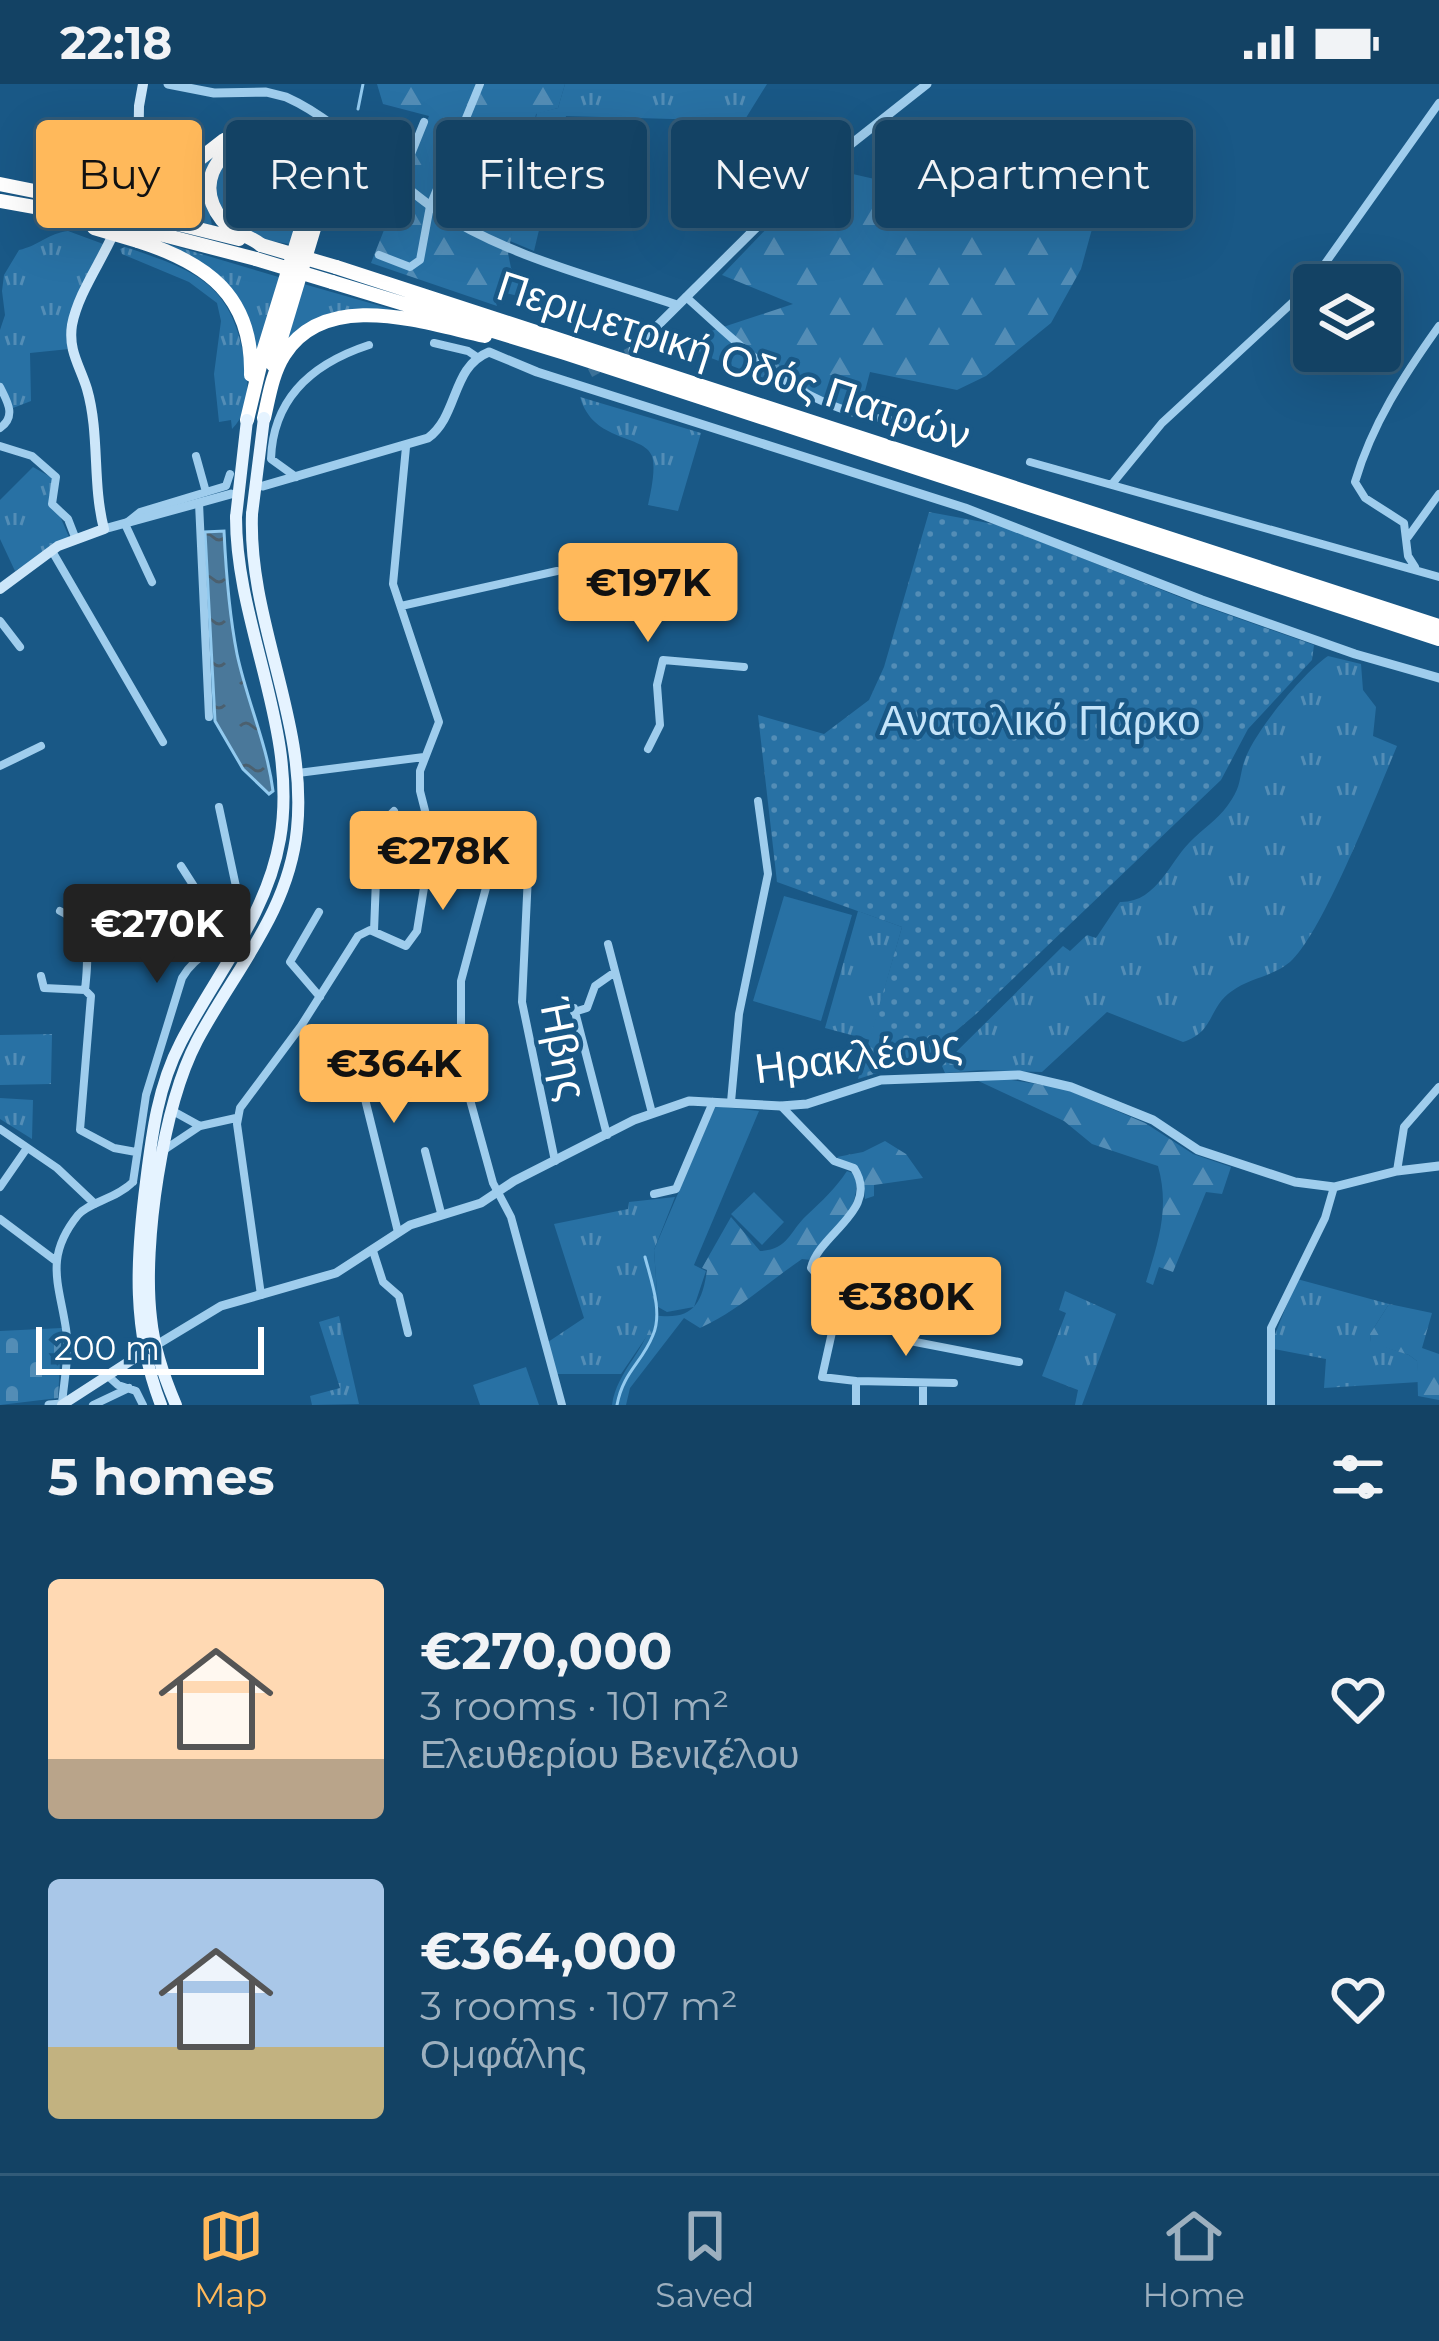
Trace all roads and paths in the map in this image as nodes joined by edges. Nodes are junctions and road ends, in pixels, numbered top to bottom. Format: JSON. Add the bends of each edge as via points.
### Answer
{"nodes":[{"id":1,"x":143,"y":84,"type":"edge"},
{"id":2,"x":168,"y":84,"type":"edge"},
{"id":3,"x":480,"y":84,"type":"edge"},
{"id":4,"x":927,"y":84,"type":"edge"},
{"id":5,"x":267,"y":88,"type":"edge"},
{"id":6,"x":1439,"y":103,"type":"edge"},
{"id":7,"x":320,"y":120,"type":"edge"},
{"id":8,"x":424,"y":122,"type":"dead end"},
{"id":9,"x":412,"y":152,"type":"edge"},
{"id":10,"x":202,"y":157,"type":"edge"},
{"id":11,"x":0,"y":184,"type":"edge"},
{"id":12,"x":412,"y":189,"type":"edge"},
{"id":13,"x":36,"y":191,"type":"edge"},
{"id":14,"x":0,"y":201,"type":"edge"},
{"id":15,"x":36,"y":205,"type":"edge"},
{"id":16,"x":430,"y":206,"type":"junction"},
{"id":17,"x":128,"y":228,"type":"edge"},
{"id":18,"x":186,"y":228,"type":"edge"},
{"id":19,"x":143,"y":236,"type":"junction"},
{"id":20,"x":259,"y":252,"type":"junction"},
{"id":21,"x":379,"y":255,"type":"dead end"},
{"id":22,"x":334,"y":274,"type":"junction"},
{"id":23,"x":681,"y":301,"type":"junction"},
{"id":24,"x":1439,"y":326,"type":"edge"},
{"id":25,"x":434,"y":343,"type":"dead end"},
{"id":26,"x":369,"y":345,"type":"dead end"},
{"id":27,"x":633,"y":350,"type":"tunnel mouth"},
{"id":28,"x":477,"y":358,"type":"junction"},
{"id":29,"x":590,"y":373,"type":"tunnel mouth"},
{"id":30,"x":579,"y":385,"type":"junction"},
{"id":31,"x":0,"y":387,"type":"edge"},
{"id":32,"x":730,"y":410,"type":"junction"},
{"id":33,"x":264,"y":418,"type":"junction"},
{"id":34,"x":247,"y":420,"type":"junction"},
{"id":35,"x":918,"y":424,"type":"dead end"},
{"id":36,"x":0,"y":428,"type":"edge"},
{"id":37,"x":0,"y":446,"type":"edge"},
{"id":38,"x":406,"y":447,"type":"junction"},
{"id":39,"x":196,"y":456,"type":"dead end"},
{"id":40,"x":1030,"y":462,"type":"dead end"},
{"id":41,"x":230,"y":474,"type":"dead end"},
{"id":42,"x":296,"y":477,"type":"junction"},
{"id":43,"x":1112,"y":484,"type":"junction"},
{"id":44,"x":262,"y":486,"type":"dead end"},
{"id":45,"x":206,"y":492,"type":"junction"},
{"id":46,"x":231,"y":494,"type":"dead end"},
{"id":47,"x":1439,"y":494,"type":"edge"},
{"id":48,"x":200,"y":503,"type":"junction"},
{"id":49,"x":125,"y":524,"type":"junction"},
{"id":50,"x":104,"y":530,"type":"junction"},
{"id":51,"x":75,"y":537,"type":"junction"},
{"id":52,"x":1407,"y":538,"type":"junction"},
{"id":53,"x":52,"y":550,"type":"junction"},
{"id":54,"x":557,"y":571,"type":"dead end"},
{"id":55,"x":1424,"y":572,"type":"junction"},
{"id":56,"x":1439,"y":577,"type":"edge"},
{"id":57,"x":152,"y":583,"type":"dead end"},
{"id":58,"x":0,"y":589,"type":"edge"},
{"id":59,"x":401,"y":606,"type":"junction"},
{"id":60,"x":0,"y":621,"type":"edge"},
{"id":61,"x":1439,"y":626,"type":"edge"},
{"id":62,"x":1439,"y":639,"type":"edge"},
{"id":63,"x":20,"y":647,"type":"dead end"},
{"id":64,"x":744,"y":668,"type":"dead end"},
{"id":65,"x":1439,"y":678,"type":"edge"},
{"id":66,"x":209,"y":717,"type":"dead end"},
{"id":67,"x":163,"y":742,"type":"dead end"},
{"id":68,"x":41,"y":746,"type":"dead end"},
{"id":69,"x":648,"y":749,"type":"dead end"},
{"id":70,"x":424,"y":758,"type":"junction"},
{"id":71,"x":0,"y":766,"type":"edge"},
{"id":72,"x":298,"y":773,"type":"junction"},
{"id":73,"x":758,"y":801,"type":"dead end"},
{"id":74,"x":219,"y":807,"type":"dead end"},
{"id":75,"x":394,"y":811,"type":"dead end"},
{"id":76,"x":368,"y":821,"type":"dead end"},
{"id":77,"x":378,"y":827,"type":"junction"},
{"id":78,"x":181,"y":866,"type":"dead end"},
{"id":79,"x":528,"y":875,"type":"dead end"},
{"id":80,"x":488,"y":884,"type":"dead end"},
{"id":81,"x":60,"y":910,"type":"dead end"},
{"id":82,"x":320,"y":912,"type":"dead end"},
{"id":83,"x":374,"y":932,"type":"junction"},
{"id":84,"x":227,"y":938,"type":"junction"},
{"id":85,"x":608,"y":944,"type":"dead end"},
{"id":86,"x":616,"y":972,"type":"junction"},
{"id":87,"x":41,"y":976,"type":"dead end"},
{"id":88,"x":85,"y":990,"type":"junction"},
{"id":89,"x":320,"y":997,"type":"junction"},
{"id":90,"x":1439,"y":1087,"type":"edge"},
{"id":91,"x":342,"y":1088,"type":"dead end"},
{"id":92,"x":713,"y":1100,"type":"junction"},
{"id":93,"x":731,"y":1102,"type":"junction"},
{"id":94,"x":782,"y":1106,"type":"junction"},
{"id":95,"x":171,"y":1110,"type":"junction"},
{"id":96,"x":652,"y":1113,"type":"junction"},
{"id":97,"x":236,"y":1118,"type":"junction"},
{"id":98,"x":200,"y":1126,"type":"junction"},
{"id":99,"x":0,"y":1129,"type":"edge"},
{"id":100,"x":607,"y":1135,"type":"junction"},
{"id":101,"x":27,"y":1148,"type":"junction"},
{"id":102,"x":163,"y":1150,"type":"junction"},
{"id":103,"x":425,"y":1150,"type":"dead end"},
{"id":104,"x":136,"y":1152,"type":"junction"},
{"id":105,"x":555,"y":1161,"type":"junction"},
{"id":106,"x":1439,"y":1166,"type":"edge"},
{"id":107,"x":1396,"y":1171,"type":"junction"},
{"id":108,"x":140,"y":1181,"type":"junction"},
{"id":109,"x":1334,"y":1186,"type":"junction"},
{"id":110,"x":0,"y":1187,"type":"edge"},
{"id":111,"x":497,"y":1192,"type":"junction"},
{"id":112,"x":654,"y":1194,"type":"dead end"},
{"id":113,"x":95,"y":1204,"type":"junction"},
{"id":114,"x":441,"y":1213,"type":"junction"},
{"id":115,"x":0,"y":1219,"type":"edge"},
{"id":116,"x":398,"y":1232,"type":"junction"},
{"id":117,"x":373,"y":1251,"type":"junction"},
{"id":118,"x":56,"y":1261,"type":"junction"},
{"id":119,"x":261,"y":1294,"type":"junction"},
{"id":120,"x":839,"y":1301,"type":"junction"},
{"id":121,"x":408,"y":1333,"type":"dead end"},
{"id":122,"x":150,"y":1348,"type":"junction"},
{"id":123,"x":1019,"y":1362,"type":"dead end"},
{"id":124,"x":109,"y":1376,"type":"junction"},
{"id":125,"x":856,"y":1381,"type":"junction"},
{"id":126,"x":923,"y":1382,"type":"junction"},
{"id":127,"x":954,"y":1384,"type":"dead end"},
{"id":128,"x":129,"y":1388,"type":"junction"},
{"id":129,"x":62,"y":1404,"type":"edge"},
{"id":130,"x":49,"y":1405,"type":"edge"},
{"id":131,"x":93,"y":1405,"type":"edge"},
{"id":132,"x":143,"y":1405,"type":"edge"},
{"id":133,"x":161,"y":1405,"type":"edge"},
{"id":134,"x":176,"y":1405,"type":"edge"},
{"id":135,"x":562,"y":1405,"type":"edge"},
{"id":136,"x":856,"y":1405,"type":"edge"},
{"id":137,"x":923,"y":1405,"type":"edge"},
{"id":138,"x":1271,"y":1405,"type":"edge"}],
"edges":[{"from":1,"to":50,"type":"main road","via":[[138,173],[72,328]]},
{"from":2,"to":5,"type":"street","via":[[214,93]]},
{"from":3,"to":16,"type":"street"},
{"from":4,"to":23,"type":"street","via":[[798,186]]},
{"from":5,"to":7,"type":"street"},
{"from":6,"to":43,"type":"street","via":[[1307,289],[1162,423]]},
{"from":8,"to":9,"type":"street"},
{"from":10,"to":33,"type":"highway","bridge":true,"via":[[250,128],[284,130],[318,160],[322,202]]},
{"from":11,"to":13,"type":"highway"},
{"from":12,"to":16,"type":"street"},
{"from":14,"to":15,"type":"highway","name":"Περιμετρική Οδός Πατρών"},
{"from":16,"to":21,"type":"street","via":[[417,265]]},
{"from":16,"to":23,"type":"street","via":[[471,231]]},
{"from":17,"to":19,"type":"highway","name":"Περιμετρική Οδός Πατρών","bridge":true},
{"from":18,"to":20,"type":"highway","name":"Περιμετρική Οδός Πατρών","bridge":true},
{"from":19,"to":20,"type":"highway","name":"Περιμετρική Οδός Πατρών"},
{"from":19,"to":34,"type":"highway","via":[[195,264],[235,304],[250,346]]},
{"from":20,"to":22,"type":"highway","name":"Περιμετρική Οδός Πατρών","bridge":true},
{"from":20,"to":34,"type":"highway","via":[[222,220],[211,183],[230,149],[263,137],[301,155],[313,190]]},
{"from":22,"to":32,"type":"highway","name":"Περιμετρική Οδός Πατρών"},
{"from":22,"to":61,"type":"highway","name":"Περιμετρική Οδός Πατρών"},
{"from":23,"to":27,"type":"street"},
{"from":23,"to":35,"type":"street","via":[[773,376],[824,403]]},
{"from":24,"to":52,"type":"street","via":[[1400,380],[1354,482],[1365,498],[1399,516]]},
{"from":25,"to":28,"type":"street"},
{"from":26,"to":42,"type":"street","via":[[313,372],[281,408],[271,459]]},
{"from":28,"to":30,"type":"street","via":[[489,352]]},
{"from":28,"to":38,"type":"street","via":[[439,429]]},
{"from":29,"to":30,"type":"street"},
{"from":30,"to":65,"type":"street","via":[[965,508],[1202,600]]},
{"from":31,"to":36,"type":"street","via":[[10,408]]},
{"from":32,"to":33,"type":"highway","via":[[493,338],[352,315],[323,322],[292,344]]},
{"from":32,"to":62,"type":"highway","name":"Περιμετρική Οδός Πατρών"},
{"from":33,"to":72,"type":"main road","bridge":true,"via":[[252,514],[258,596]]},
{"from":34,"to":108,"type":"main road","bridge":true,"via":[[236,517],[244,598],[281,758],[280,840],[259,907],[168,1070]]},
{"from":37,"to":51,"type":"street","via":[[32,456],[56,477],[52,502]]},
{"from":38,"to":42,"type":"street"},
{"from":38,"to":59,"type":"street","via":[[392,569]]},
{"from":39,"to":45,"type":"street"},
{"from":40,"to":43,"type":"street"},
{"from":41,"to":45,"type":"street","via":[[226,486]]},
{"from":42,"to":44,"type":"street"},
{"from":43,"to":55,"type":"street"},
{"from":45,"to":49,"type":"street"},
{"from":46,"to":48,"type":"street"},
{"from":47,"to":52,"type":"street"},
{"from":48,"to":49,"type":"street"},
{"from":48,"to":66,"type":"street"},
{"from":49,"to":50,"type":"street"},
{"from":49,"to":57,"type":"street"},
{"from":50,"to":51,"type":"main road"},
{"from":51,"to":53,"type":"main road"},
{"from":52,"to":55,"type":"street","via":[[1410,561]]},
{"from":53,"to":58,"type":"main road"},
{"from":53,"to":67,"type":"street"},
{"from":54,"to":59,"type":"street"},
{"from":55,"to":56,"type":"street"},
{"from":59,"to":70,"type":"street","via":[[439,716]]},
{"from":60,"to":63,"type":"street"},
{"from":64,"to":69,"type":"street","via":[[663,661],[661,725]]},
{"from":68,"to":71,"type":"street"},
{"from":70,"to":72,"type":"street"},
{"from":70,"to":83,"type":"street","via":[[419,787],[432,832],[418,931],[404,946]]},
{"from":72,"to":95,"type":"main road","via":[[296,841],[278,904],[197,1042]]},
{"from":73,"to":93,"type":"street","via":[[768,874],[739,1014]]},
{"from":74,"to":84,"type":"street","via":[[242,908]]},
{"from":75,"to":77,"type":"street"},
{"from":76,"to":77,"type":"street"},
{"from":77,"to":83,"type":"street"},
{"from":78,"to":84,"type":"street"},
{"from":79,"to":105,"type":"street","name":"Ήβης","via":[[522,1002]]},
{"from":80,"to":111,"type":"street","via":[[464,964],[459,1034],[468,1099]]},
{"from":81,"to":88,"type":"street","via":[[89,946]]},
{"from":82,"to":89,"type":"street","via":[[290,962]]},
{"from":83,"to":89,"type":"street","via":[[358,936]]},
{"from":84,"to":104,"type":"street","via":[[182,978]]},
{"from":85,"to":86,"type":"street"},
{"from":86,"to":96,"type":"street"},
{"from":86,"to":100,"type":"street","via":[[599,980],[587,1007],[574,1010]]},
{"from":87,"to":88,"type":"street","via":[[47,989]]},
{"from":88,"to":104,"type":"street","via":[[91,1002],[80,1129]]},
{"from":89,"to":97,"type":"street"},
{"from":90,"to":107,"type":"street","via":[[1404,1127]]},
{"from":91,"to":116,"type":"street","via":[[361,1083]]},
{"from":92,"to":93,"type":"street","name":"Ηρακλέους"},
{"from":92,"to":96,"type":"street","name":"Ηρακλέους"},
{"from":92,"to":112,"type":"street","via":[[676,1189]]},
{"from":93,"to":94,"type":"street","name":"Ηρακλέους"},
{"from":94,"to":109,"type":"street","name":"Ηρακλέους","via":[[881,1080],[1019,1075],[1131,1111],[1209,1154]]},
{"from":94,"to":120,"type":"street","via":[[834,1161],[858,1173],[856,1206],[812,1264]]},
{"from":95,"to":98,"type":"street"},
{"from":95,"to":102,"type":"main road"},
{"from":96,"to":100,"type":"street","name":"Ηρακλέους"},
{"from":97,"to":98,"type":"street"},
{"from":97,"to":119,"type":"street"},
{"from":98,"to":102,"type":"street"},
{"from":99,"to":101,"type":"street"},
{"from":100,"to":105,"type":"street","name":"Ηρακλέους"},
{"from":101,"to":110,"type":"street"},
{"from":101,"to":113,"type":"street"},
{"from":102,"to":122,"type":"main road"},
{"from":103,"to":114,"type":"street"},
{"from":104,"to":108,"type":"street"},
{"from":105,"to":111,"type":"street","name":"Ηρακλέους"},
{"from":106,"to":107,"type":"street","name":"Ηρακλέους"},
{"from":107,"to":109,"type":"street","name":"Ηρακλέους"},
{"from":108,"to":113,"type":"street"},
{"from":108,"to":122,"type":"main road","via":[[136,1285]]},
{"from":109,"to":138,"type":"street","via":[[1271,1328]]},
{"from":111,"to":114,"type":"street","name":"Ηρακλέους"},
{"from":111,"to":135,"type":"street","via":[[511,1217]]},
{"from":113,"to":118,"type":"street","via":[[80,1213]]},
{"from":114,"to":116,"type":"street","name":"Ηρακλέους"},
{"from":115,"to":118,"type":"street"},
{"from":116,"to":117,"type":"street","name":"Ηρακλέους"},
{"from":117,"to":119,"type":"street","name":"Ηρακλέους","via":[[320,1280]]},
{"from":117,"to":121,"type":"street","via":[[383,1282],[399,1296]]},
{"from":118,"to":129,"type":"street","via":[[67,1331]]},
{"from":119,"to":122,"type":"street","name":"Ηρακλέους","via":[[214,1310]]},
{"from":120,"to":123,"type":"street","via":[[909,1342]]},
{"from":120,"to":125,"type":"street","via":[[821,1374]]},
{"from":122,"to":124,"type":"main road","name":"Ηρακλέους"},
{"from":122,"to":133,"type":"main road"},
{"from":122,"to":134,"type":"main road"},
{"from":124,"to":128,"type":"street"},
{"from":124,"to":129,"type":"main road","name":"Ηρακλέους"},
{"from":125,"to":126,"type":"street"},
{"from":125,"to":136,"type":"street"},
{"from":126,"to":127,"type":"street"},
{"from":126,"to":137,"type":"street"},
{"from":128,"to":131,"type":"street"},
{"from":128,"to":132,"type":"street"},
{"from":129,"to":130,"type":"street","name":"Ηρακλέους"}]}
